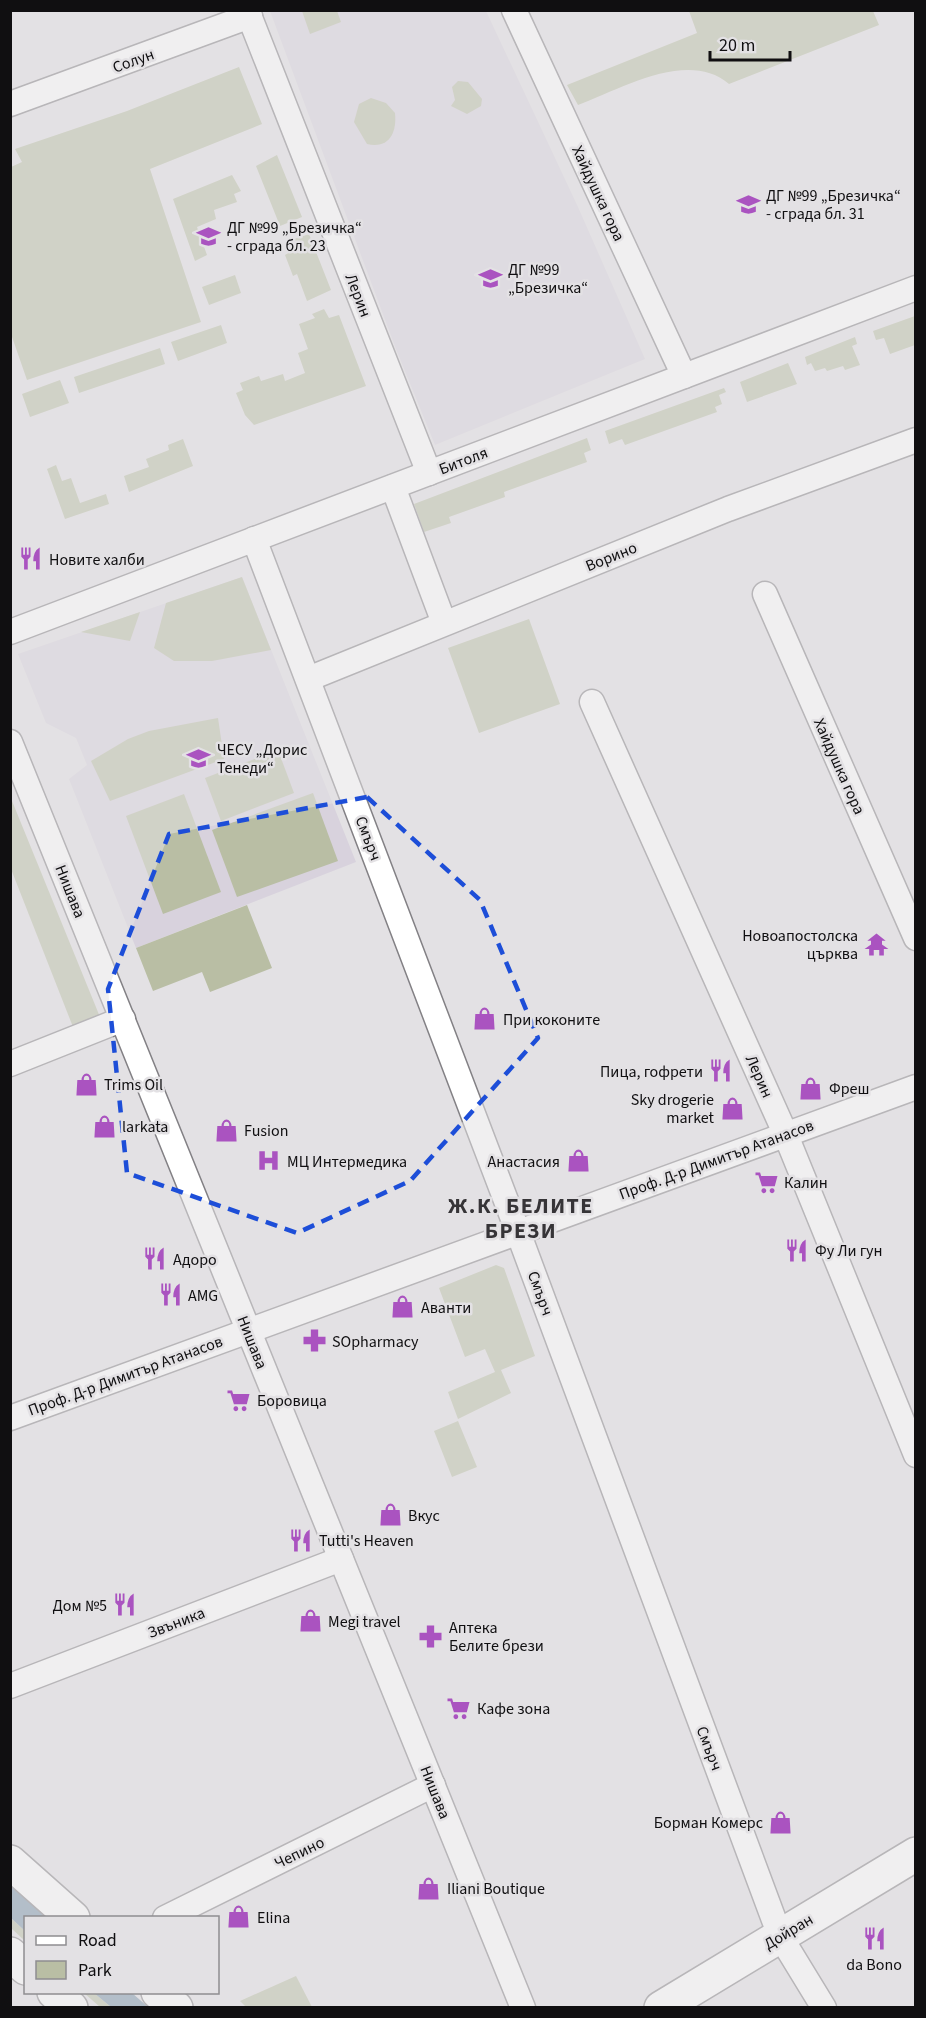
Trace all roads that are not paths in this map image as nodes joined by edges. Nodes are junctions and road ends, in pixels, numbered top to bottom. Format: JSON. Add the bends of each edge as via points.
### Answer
{"nodes":[{"id":1,"x":514,"y":10,"type":"edge"},
{"id":2,"x":249,"y":13,"type":"edge"},
{"id":3,"x":10,"y":104,"type":"edge"},
{"id":4,"x":915,"y":288,"type":"edge"},
{"id":5,"x":684,"y":376,"type":"junction"},
{"id":6,"x":915,"y":440,"type":"edge"},
{"id":7,"x":429,"y":473,"type":"junction"},
{"id":8,"x":393,"y":487,"type":"junction"},
{"id":9,"x":255,"y":539,"type":"junction"},
{"id":10,"x":765,"y":594,"type":"dead end"},
{"id":11,"x":444,"y":623,"type":"junction"},
{"id":12,"x":10,"y":632,"type":"edge"},
{"id":13,"x":308,"y":679,"type":"junction"},
{"id":14,"x":592,"y":702,"type":"dead end"},
{"id":15,"x":10,"y":742,"type":"edge"},
{"id":16,"x":915,"y":938,"type":"edge"},
{"id":17,"x":123,"y":1019,"type":"junction"},
{"id":18,"x":10,"y":1064,"type":"edge"},
{"id":19,"x":915,"y":1087,"type":"edge"},
{"id":20,"x":785,"y":1133,"type":"junction"},
{"id":21,"x":518,"y":1232,"type":"junction"},
{"id":22,"x":248,"y":1330,"type":"junction"},
{"id":23,"x":10,"y":1418,"type":"edge"},
{"id":24,"x":915,"y":1455,"type":"edge"},
{"id":25,"x":341,"y":1559,"type":"junction"},
{"id":26,"x":10,"y":1686,"type":"edge"},
{"id":27,"x":433,"y":1785,"type":"junction"},
{"id":28,"x":915,"y":1854,"type":"edge"},
{"id":29,"x":10,"y":1862,"type":"edge"},
{"id":30,"x":72,"y":1916,"type":"edge"},
{"id":31,"x":167,"y":1916,"type":"edge"},
{"id":32,"x":780,"y":1936,"type":"junction"},
{"id":33,"x":10,"y":1954,"type":"edge"},
{"id":34,"x":24,"y":1966,"type":"edge"},
{"id":35,"x":56,"y":1994,"type":"edge"},
{"id":36,"x":160,"y":1994,"type":"edge"},
{"id":37,"x":71,"y":2007,"type":"edge"},
{"id":38,"x":176,"y":2007,"type":"edge"},
{"id":39,"x":523,"y":2007,"type":"edge"},
{"id":40,"x":661,"y":2007,"type":"edge"},
{"id":41,"x":824,"y":2007,"type":"edge"}],
"edges":[{"from":1,"to":5,"type":"street","name":"Хайдушка гора"},
{"from":2,"to":3,"type":"street","name":"Солун"},
{"from":2,"to":7,"type":"street","name":"Лерин"},
{"from":4,"to":5,"type":"street","name":"Битоля"},
{"from":5,"to":7,"type":"street","name":"Битоля"},
{"from":6,"to":11,"type":"street","name":"Ворино","via":[[728,509]]},
{"from":7,"to":8,"type":"street","name":"Битоля"},
{"from":8,"to":9,"type":"street","name":"Битоля"},
{"from":8,"to":11,"type":"street"},
{"from":9,"to":12,"type":"street","name":"Битоля"},
{"from":9,"to":13,"type":"street","name":"Смърч"},
{"from":10,"to":16,"type":"street","name":"Хайдушка гора"},
{"from":11,"to":13,"type":"street","name":"Ворино"},
{"from":13,"to":21,"type":"street","name":"Смърч"},
{"from":14,"to":20,"type":"street","name":"Лерин"},
{"from":15,"to":17,"type":"street","name":"Нишава"},
{"from":17,"to":18,"type":"street"},
{"from":17,"to":22,"type":"street","name":"Нишава"},
{"from":19,"to":20,"type":"street","name":"Проф. Д-р Димитър Атанасов"},
{"from":20,"to":21,"type":"street","name":"Проф. Д-р Димитър Атанасов"},
{"from":20,"to":24,"type":"street","name":"Лерин"},
{"from":21,"to":22,"type":"street","name":"Проф. Д-р Димитър Атанасов"},
{"from":21,"to":32,"type":"street","name":"Смърч"},
{"from":22,"to":23,"type":"street","name":"Проф. Д-р Димитър Атанасов"},
{"from":22,"to":25,"type":"street","name":"Нишава"},
{"from":25,"to":26,"type":"street","name":"Звъника"},
{"from":25,"to":27,"type":"street","name":"Нишава"},
{"from":27,"to":31,"type":"street","name":"Чепино"},
{"from":27,"to":39,"type":"street","name":"Нишава"},
{"from":28,"to":32,"type":"street","name":"Дойран"},
{"from":29,"to":30,"type":"street"},
{"from":32,"to":40,"type":"street","name":"Дойран"},
{"from":32,"to":41,"type":"street","name":"Смърч"},
{"from":33,"to":34,"type":"street"},
{"from":35,"to":37,"type":"street"},
{"from":36,"to":38,"type":"street"}]}
